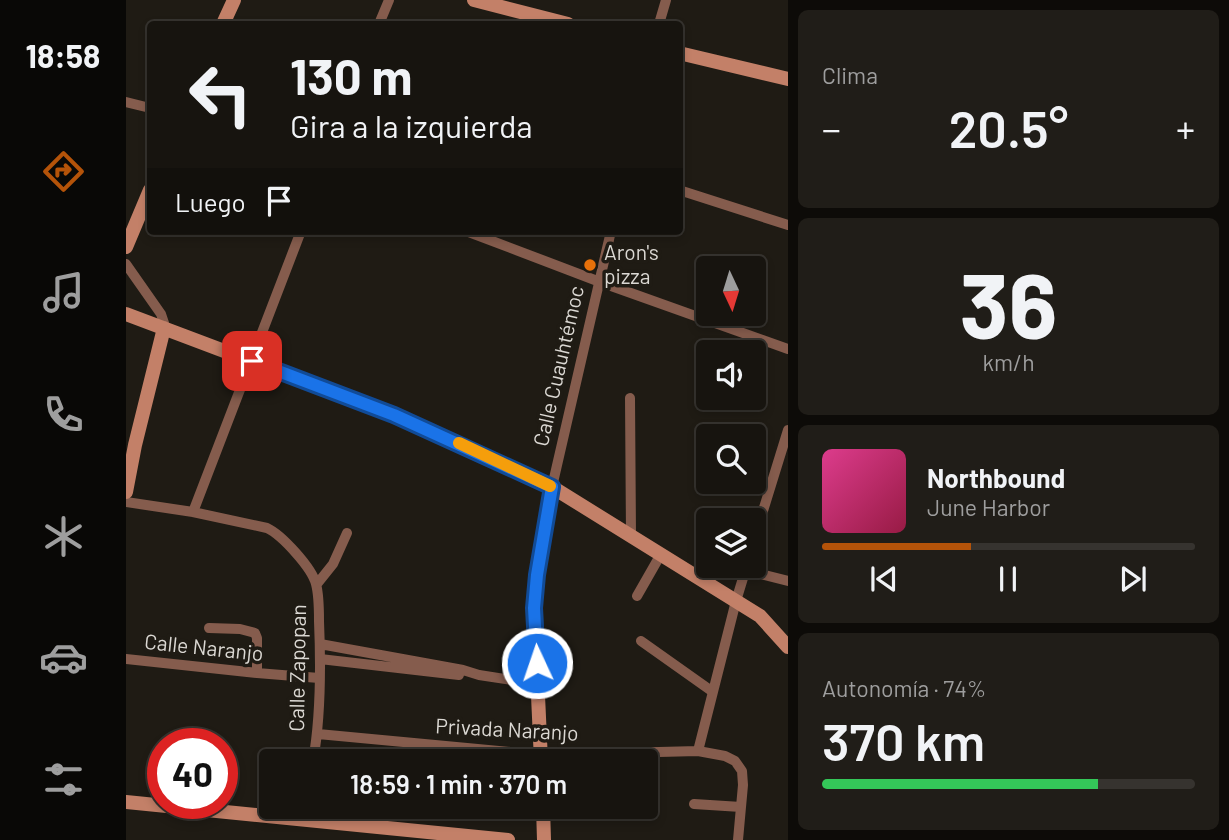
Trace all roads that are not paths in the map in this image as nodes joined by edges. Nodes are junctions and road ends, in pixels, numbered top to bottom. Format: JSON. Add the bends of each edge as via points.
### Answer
{"nodes":[{"id":1,"x":234,"y":0,"type":"edge"},
{"id":2,"x":389,"y":0,"type":"edge"},
{"id":3,"x":474,"y":0,"type":"edge"},
{"id":4,"x":666,"y":0,"type":"edge"},
{"id":5,"x":224,"y":21,"type":"edge"},
{"id":6,"x":380,"y":21,"type":"edge"},
{"id":7,"x":556,"y":21,"type":"edge"},
{"id":8,"x":660,"y":21,"type":"edge"},
{"id":9,"x":683,"y":54,"type":"edge"},
{"id":10,"x":788,"y":79,"type":"edge"},
{"id":11,"x":126,"y":102,"type":"edge"},
{"id":12,"x":147,"y":107,"type":"edge"},
{"id":13,"x":683,"y":191,"type":"edge"},
{"id":14,"x":147,"y":197,"type":"edge"},
{"id":15,"x":788,"y":225,"type":"edge"},
{"id":16,"x":299,"y":235,"type":"edge"},
{"id":17,"x":477,"y":235,"type":"edge"},
{"id":18,"x":610,"y":235,"type":"edge"},
{"id":19,"x":126,"y":247,"type":"edge"},
{"id":20,"x":126,"y":264,"type":"edge"},
{"id":21,"x":600,"y":282,"type":"junction"},
{"id":22,"x":126,"y":314,"type":"edge"},
{"id":23,"x":164,"y":328,"type":"junction"},
{"id":24,"x":788,"y":349,"type":"edge"},
{"id":25,"x":252,"y":361,"type":"junction"},
{"id":26,"x":630,"y":398,"type":"dead end"},
{"id":27,"x":788,"y":430,"type":"edge"},
{"id":28,"x":552,"y":487,"type":"junction"},
{"id":29,"x":126,"y":492,"type":"edge"},
{"id":30,"x":126,"y":502,"type":"edge"},
{"id":31,"x":764,"y":508,"type":"edge"},
{"id":32,"x":193,"y":512,"type":"junction"},
{"id":33,"x":347,"y":533,"type":"dead end"},
{"id":34,"x":631,"y":536,"type":"junction"},
{"id":35,"x":661,"y":554,"type":"junction"},
{"id":36,"x":766,"y":574,"type":"edge"},
{"id":37,"x":743,"y":578,"type":"edge"},
{"id":38,"x":788,"y":581,"type":"edge"},
{"id":39,"x":317,"y":584,"type":"junction"},
{"id":40,"x":637,"y":596,"type":"dead end"},
{"id":41,"x":736,"y":601,"type":"junction"},
{"id":42,"x":209,"y":628,"type":"dead end"},
{"id":43,"x":641,"y":640,"type":"dead end"},
{"id":44,"x":320,"y":644,"type":"junction"},
{"id":45,"x":788,"y":647,"type":"edge"},
{"id":46,"x":126,"y":659,"type":"edge"},
{"id":47,"x":320,"y":659,"type":"junction"},
{"id":48,"x":257,"y":673,"type":"junction"},
{"id":49,"x":479,"y":675,"type":"junction"},
{"id":50,"x":320,"y":678,"type":"junction"},
{"id":51,"x":538,"y":684,"type":"junction"},
{"id":52,"x":713,"y":692,"type":"junction"},
{"id":53,"x":318,"y":734,"type":"junction"},
{"id":54,"x":315,"y":749,"type":"edge"},
{"id":55,"x":457,"y":749,"type":"edge"},
{"id":56,"x":541,"y":749,"type":"edge"},
{"id":57,"x":698,"y":751,"type":"junction"},
{"id":58,"x":658,"y":753,"type":"edge"},
{"id":59,"x":126,"y":802,"type":"edge"},
{"id":60,"x":147,"y":803,"type":"edge"},
{"id":61,"x":694,"y":804,"type":"dead end"},
{"id":62,"x":741,"y":807,"type":"junction"},
{"id":63,"x":238,"y":809,"type":"edge"},
{"id":64,"x":259,"y":810,"type":"edge"},
{"id":65,"x":349,"y":819,"type":"edge"},
{"id":66,"x":543,"y":819,"type":"edge"},
{"id":67,"x":508,"y":840,"type":"edge"},
{"id":68,"x":544,"y":840,"type":"edge"},
{"id":69,"x":738,"y":840,"type":"edge"}],
"edges":[{"from":1,"to":5,"type":"street"},
{"from":2,"to":6,"type":"street"},
{"from":3,"to":7,"type":"street"},
{"from":4,"to":8,"type":"street"},
{"from":9,"to":10,"type":"street"},
{"from":11,"to":12,"type":"street"},
{"from":13,"to":15,"type":"street"},
{"from":14,"to":19,"type":"street"},
{"from":16,"to":25,"type":"street"},
{"from":17,"to":21,"type":"street"},
{"from":18,"to":21,"type":"street","name":"Calle Cuauhtémoc"},
{"from":20,"to":23,"type":"street","via":[[161,314]]},
{"from":21,"to":24,"type":"street"},
{"from":21,"to":28,"type":"street","name":"Calle Cuauhtémoc"},
{"from":22,"to":23,"type":"street"},
{"from":23,"to":25,"type":"street"},
{"from":23,"to":29,"type":"street"},
{"from":25,"to":28,"type":"street","via":[[394,415]]},
{"from":25,"to":32,"type":"street"},
{"from":26,"to":34,"type":"street"},
{"from":27,"to":31,"type":"street"},
{"from":28,"to":34,"type":"street"},
{"from":28,"to":51,"type":"street","name":"Calle Cuauhtémoc","via":[[534,608]]},
{"from":30,"to":32,"type":"street","name":"Calle Zapopan"},
{"from":32,"to":39,"type":"street","name":"Calle Zapopan","via":[[271,530]]},
{"from":33,"to":39,"type":"street","via":[[330,570]]},
{"from":34,"to":35,"type":"street"},
{"from":35,"to":40,"type":"street"},
{"from":35,"to":41,"type":"street"},
{"from":36,"to":38,"type":"street"},
{"from":37,"to":41,"type":"street"},
{"from":39,"to":44,"type":"street","name":"Calle Zapopan"},
{"from":41,"to":45,"type":"street","via":[[760,616]]},
{"from":41,"to":52,"type":"street"},
{"from":42,"to":48,"type":"street","via":[[253,632],[257,636]]},
{"from":43,"to":52,"type":"street"},
{"from":44,"to":47,"type":"street","name":"Calle Zapopan"},
{"from":44,"to":49,"type":"street"},
{"from":46,"to":48,"type":"street","name":"Calle Naranjo"},
{"from":47,"to":49,"type":"street"},
{"from":47,"to":50,"type":"street","name":"Calle Zapopan"},
{"from":48,"to":50,"type":"street","name":"Calle Naranjo"},
{"from":49,"to":51,"type":"street"},
{"from":50,"to":53,"type":"street","name":"Calle Zapopan"},
{"from":51,"to":56,"type":"street","name":"Calle Cuauhtémoc"},
{"from":52,"to":57,"type":"street"},
{"from":53,"to":54,"type":"street","name":"Calle Zapopan"},
{"from":53,"to":55,"type":"street","name":"Privada Naranjo"},
{"from":57,"to":58,"type":"street","name":"Privada Naranjo"},
{"from":57,"to":62,"type":"street","name":"Privada Naranjo","via":[[735,761],[742,771]]},
{"from":59,"to":60,"type":"street"},
{"from":61,"to":62,"type":"street"},
{"from":62,"to":69,"type":"street"},
{"from":63,"to":64,"type":"street"},
{"from":65,"to":67,"type":"street"},
{"from":66,"to":68,"type":"street"}]}
